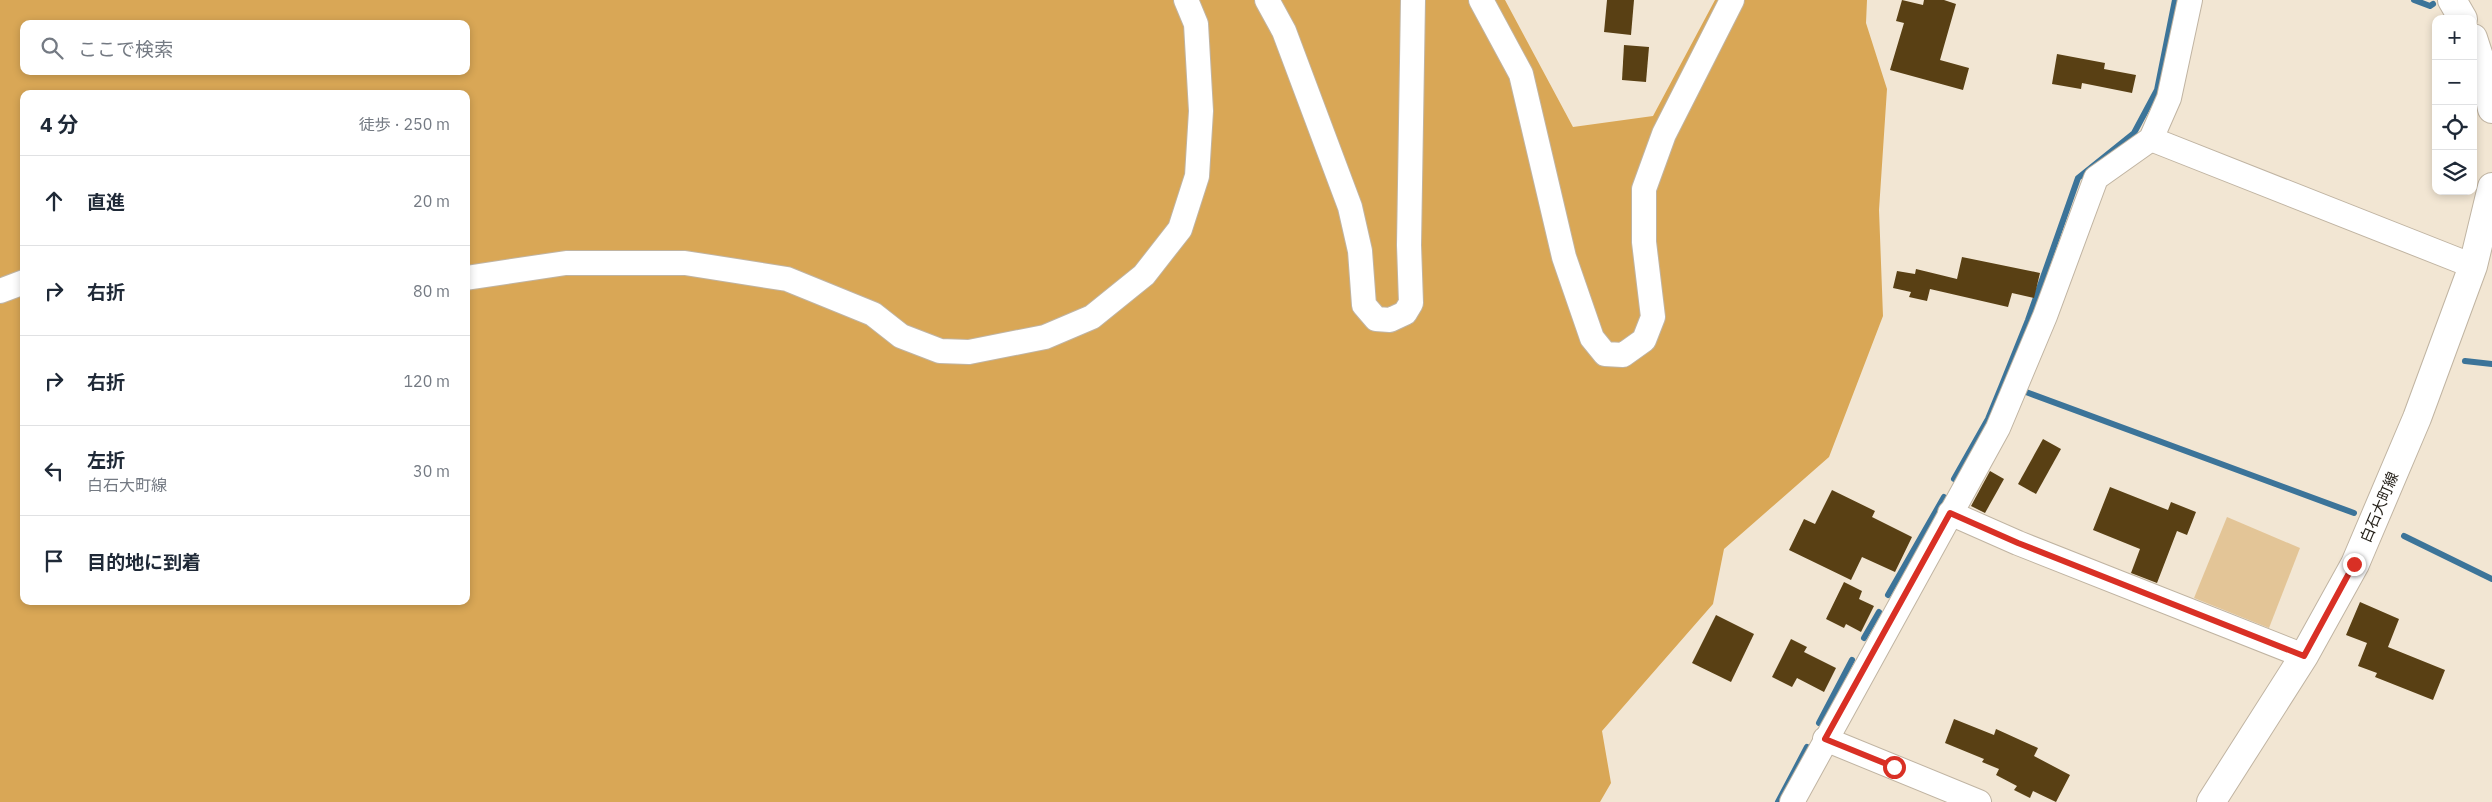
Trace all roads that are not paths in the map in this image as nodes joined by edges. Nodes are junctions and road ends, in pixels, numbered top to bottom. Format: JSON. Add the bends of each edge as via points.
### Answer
{"nodes":[{"id":1,"x":1186,"y":0,"type":"edge"},
{"id":2,"x":1267,"y":0,"type":"edge"},
{"id":3,"x":1412,"y":0,"type":"edge"},
{"id":4,"x":1481,"y":0,"type":"edge"},
{"id":5,"x":1732,"y":0,"type":"edge"},
{"id":6,"x":2190,"y":0,"type":"edge"},
{"id":7,"x":2452,"y":0,"type":"edge"},
{"id":8,"x":2460,"y":15,"type":"edge"},
{"id":9,"x":2477,"y":47,"type":"edge"},
{"id":10,"x":2489,"y":75,"type":"edge"},
{"id":11,"x":2492,"y":109,"type":"edge"},
{"id":12,"x":2151,"y":139,"type":"junction"},
{"id":13,"x":2492,"y":187,"type":"edge"},
{"id":14,"x":2473,"y":266,"type":"junction"},
{"id":15,"x":470,"y":277,"type":"edge"},
{"id":16,"x":20,"y":284,"type":"edge"},
{"id":17,"x":0,"y":291,"type":"edge"},
{"id":18,"x":1950,"y":513,"type":"junction"},
{"id":19,"x":2304,"y":656,"type":"junction"},
{"id":20,"x":1825,"y":739,"type":"junction"},
{"id":21,"x":1792,"y":802,"type":"edge"},
{"id":22,"x":1979,"y":802,"type":"edge"},
{"id":23,"x":2211,"y":802,"type":"edge"}],
"edges":[{"from":1,"to":15,"type":"street","via":[[1196,24],[1201,111],[1197,176],[1180,229],[1144,275],[1092,317],[1045,338],[969,352],[940,350],[901,336],[874,314],[787,280],[685,263],[566,263]]},
{"from":2,"to":3,"type":"street","via":[[1284,31],[1350,207],[1360,252],[1364,305],[1376,319],[1390,320],[1405,313],[1411,303]]},
{"from":4,"to":5,"type":"street","via":[[1521,74],[1564,257],[1592,338],[1605,354],[1623,356],[1644,340],[1653,316],[1644,242],[1644,189],[1664,134]]},
{"from":6,"to":12,"type":"street","via":[[2170,98]]},
{"from":7,"to":8,"type":"main road"},
{"from":9,"to":10,"type":"main road"},
{"from":10,"to":11,"type":"main road"},
{"from":12,"to":14,"type":"street"},
{"from":12,"to":18,"type":"street","via":[[2096,178],[2045,316],[1998,428]]},
{"from":13,"to":14,"type":"main road","name":"白石大町線"},
{"from":14,"to":19,"type":"main road","name":"白石大町線","via":[[2417,418],[2358,555]]},
{"from":16,"to":17,"type":"street"},
{"from":18,"to":19,"type":"street"},
{"from":18,"to":20,"type":"street"},
{"from":19,"to":23,"type":"main road","name":"白石大町線"},
{"from":20,"to":21,"type":"street"},
{"from":20,"to":22,"type":"street"}]}
